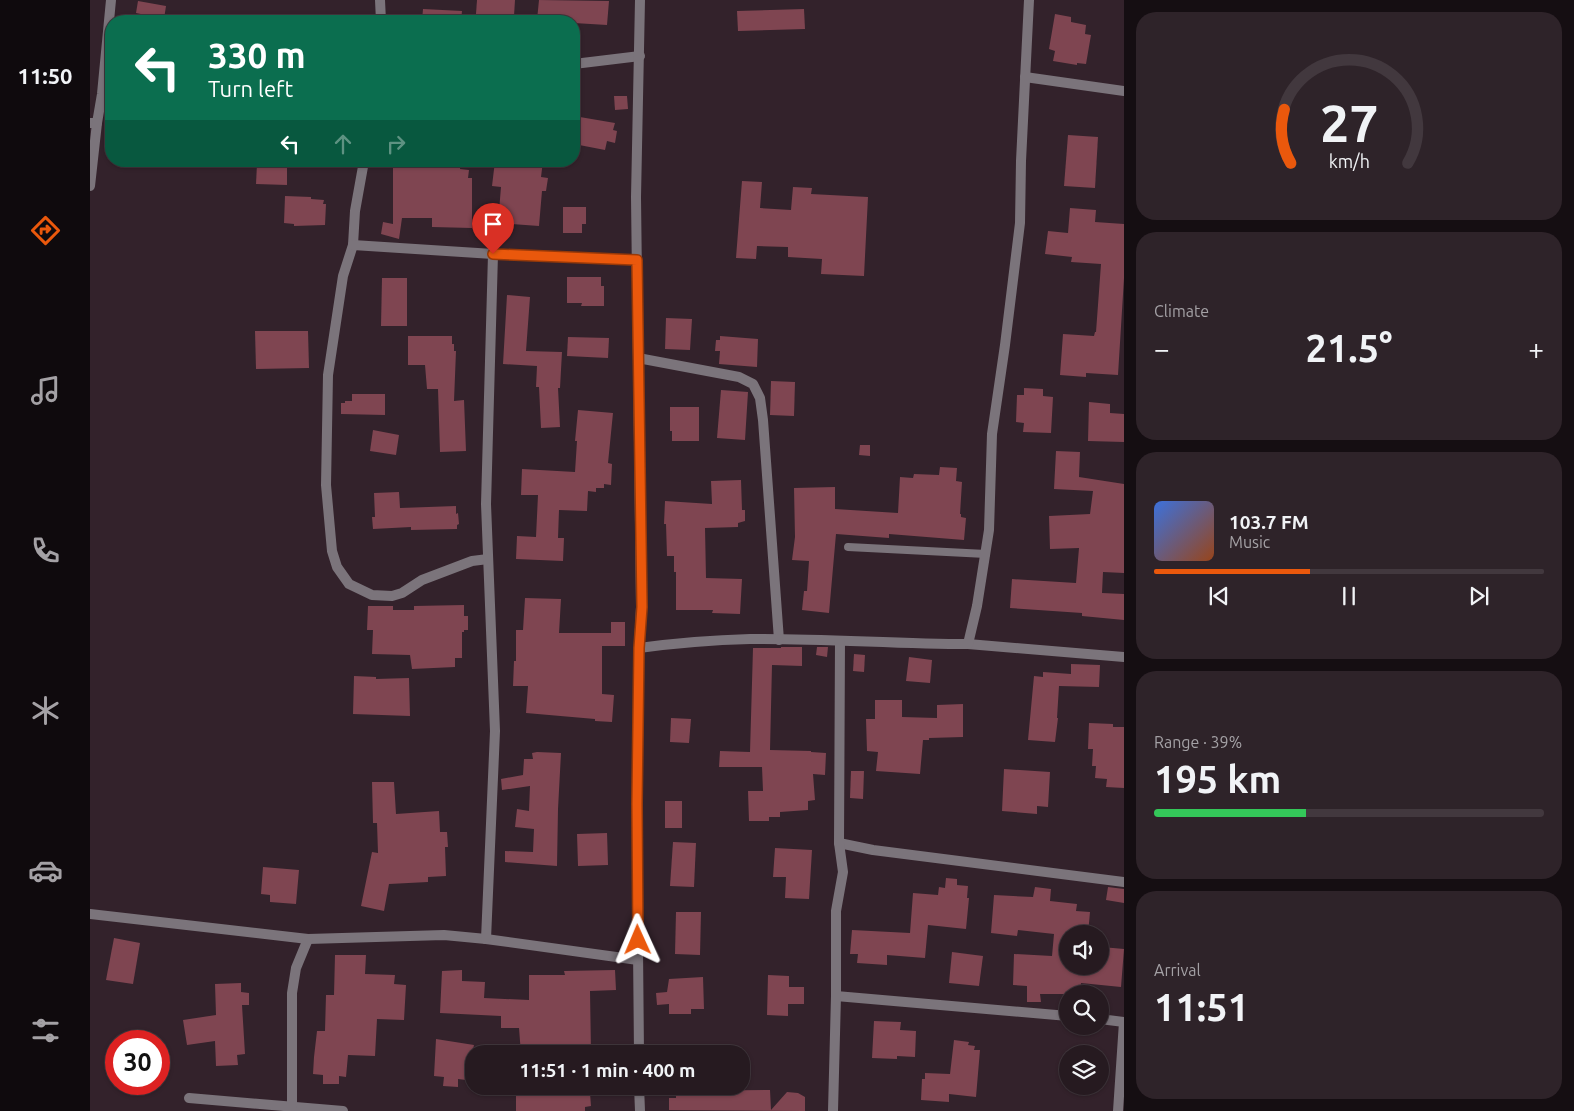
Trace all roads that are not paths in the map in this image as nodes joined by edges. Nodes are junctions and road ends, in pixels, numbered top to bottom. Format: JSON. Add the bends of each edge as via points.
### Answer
{"nodes":[{"id":1,"x":111,"y":0,"type":"edge"},
{"id":2,"x":380,"y":0,"type":"edge"},
{"id":3,"x":640,"y":0,"type":"edge"},
{"id":4,"x":1029,"y":0,"type":"edge"},
{"id":5,"x":110,"y":15,"type":"edge"},
{"id":6,"x":381,"y":15,"type":"edge"},
{"id":7,"x":640,"y":56,"type":"junction"},
{"id":8,"x":105,"y":63,"type":"edge"},
{"id":9,"x":580,"y":63,"type":"edge"},
{"id":10,"x":1025,"y":77,"type":"junction"},
{"id":11,"x":1124,"y":91,"type":"edge"},
{"id":12,"x":93,"y":123,"type":"edge"},
{"id":13,"x":363,"y":167,"type":"edge"},
{"id":14,"x":90,"y":186,"type":"edge"},
{"id":15,"x":354,"y":245,"type":"junction"},
{"id":16,"x":493,"y":254,"type":"junction"},
{"id":17,"x":637,"y":260,"type":"junction"},
{"id":18,"x":638,"y":358,"type":"junction"},
{"id":19,"x":848,"y":547,"type":"dead end"},
{"id":20,"x":986,"y":554,"type":"junction"},
{"id":21,"x":488,"y":559,"type":"junction"},
{"id":22,"x":779,"y":640,"type":"junction"},
{"id":23,"x":840,"y":641,"type":"junction"},
{"id":24,"x":968,"y":644,"type":"junction"},
{"id":25,"x":639,"y":648,"type":"junction"},
{"id":26,"x":1124,"y":657,"type":"edge"},
{"id":27,"x":839,"y":843,"type":"junction"},
{"id":28,"x":1124,"y":882,"type":"edge"},
{"id":29,"x":90,"y":914,"type":"edge"},
{"id":30,"x":308,"y":939,"type":"junction"},
{"id":31,"x":486,"y":939,"type":"junction"},
{"id":32,"x":638,"y":960,"type":"junction"},
{"id":33,"x":836,"y":996,"type":"junction"},
{"id":34,"x":1059,"y":1015,"type":"edge"},
{"id":35,"x":1109,"y":1020,"type":"edge"},
{"id":36,"x":1124,"y":1022,"type":"edge"},
{"id":37,"x":639,"y":1045,"type":"edge"},
{"id":38,"x":639,"y":1095,"type":"edge"},
{"id":39,"x":189,"y":1098,"type":"dead end"},
{"id":40,"x":292,"y":1106,"type":"junction"},
{"id":41,"x":342,"y":1111,"type":"edge"},
{"id":42,"x":640,"y":1111,"type":"edge"},
{"id":43,"x":833,"y":1111,"type":"edge"},
{"id":44,"x":1118,"y":1111,"type":"edge"}],
"edges":[{"from":1,"to":5,"type":"street"},
{"from":2,"to":6,"type":"street"},
{"from":3,"to":7,"type":"street"},
{"from":4,"to":10,"type":"street"},
{"from":7,"to":9,"type":"street"},
{"from":7,"to":17,"type":"street"},
{"from":8,"to":12,"type":"street","via":[[102,94]]},
{"from":10,"to":11,"type":"street"},
{"from":10,"to":20,"type":"street","via":[[1020,223],[992,434]]},
{"from":12,"to":14,"type":"street"},
{"from":13,"to":15,"type":"street","via":[[355,211]]},
{"from":15,"to":16,"type":"street"},
{"from":15,"to":21,"type":"street","via":[[343,276],[328,374],[326,485],[332,550],[337,567],[357,588],[372,595],[392,596],[422,580],[472,561]]},
{"from":16,"to":17,"type":"street"},
{"from":16,"to":21,"type":"street","via":[[486,504]]},
{"from":17,"to":18,"type":"street"},
{"from":18,"to":22,"type":"street","via":[[739,377],[753,384],[760,398]]},
{"from":18,"to":25,"type":"street","via":[[642,607]]},
{"from":19,"to":20,"type":"lane"},
{"from":20,"to":24,"type":"street"},
{"from":21,"to":31,"type":"street","via":[[495,732]]},
{"from":22,"to":23,"type":"street"},
{"from":22,"to":25,"type":"street","via":[[713,640]]},
{"from":23,"to":24,"type":"street"},
{"from":23,"to":27,"type":"street"},
{"from":24,"to":26,"type":"street"},
{"from":25,"to":32,"type":"street"},
{"from":27,"to":28,"type":"street"},
{"from":27,"to":33,"type":"street","via":[[843,872],[836,911]]},
{"from":29,"to":30,"type":"street"},
{"from":30,"to":31,"type":"street","via":[[444,935]]},
{"from":30,"to":40,"type":"street","via":[[296,968],[292,993]]},
{"from":31,"to":32,"type":"street"},
{"from":32,"to":37,"type":"street"},
{"from":33,"to":34,"type":"street"},
{"from":33,"to":43,"type":"street"},
{"from":35,"to":36,"type":"street"},
{"from":36,"to":44,"type":"street"},
{"from":38,"to":42,"type":"street"},
{"from":39,"to":40,"type":"street"},
{"from":40,"to":41,"type":"street"}]}
